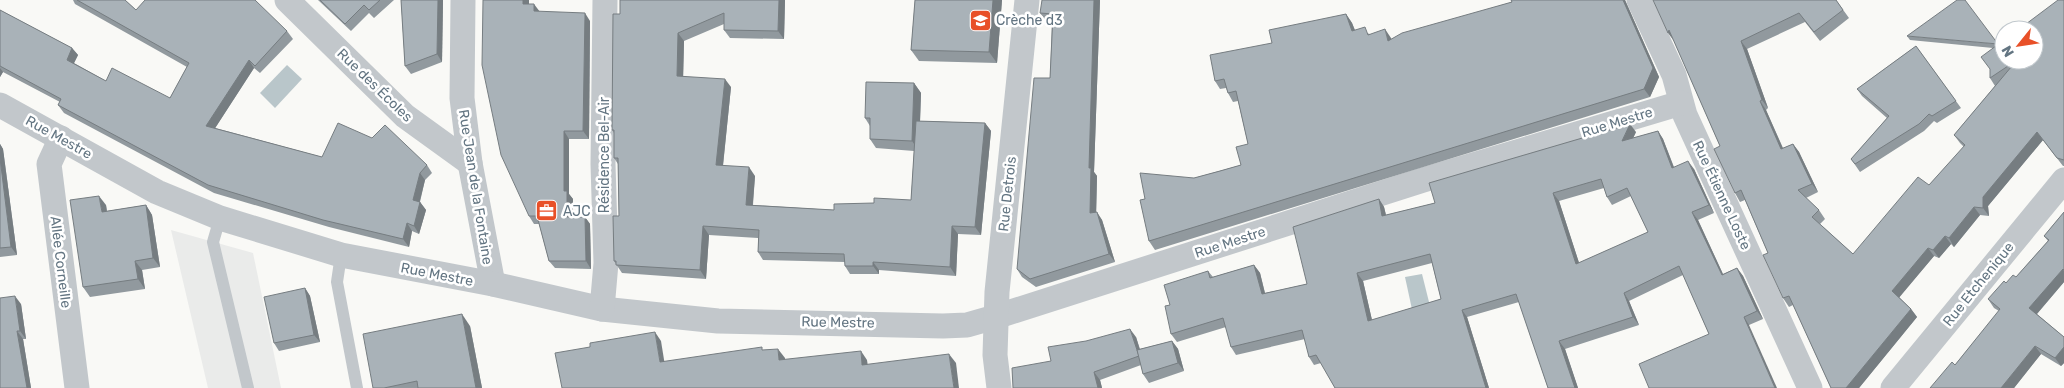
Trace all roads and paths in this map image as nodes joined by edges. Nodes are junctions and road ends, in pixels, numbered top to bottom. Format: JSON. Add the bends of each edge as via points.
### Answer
{"nodes":[{"id":1,"x":287,"y":0,"type":"edge"},
{"id":2,"x":463,"y":0,"type":"edge"},
{"id":3,"x":605,"y":0,"type":"edge"},
{"id":4,"x":1027,"y":0,"type":"edge"},
{"id":5,"x":1639,"y":0,"type":"edge"},
{"id":6,"x":1681,"y":103,"type":"junction"},
{"id":7,"x":0,"y":105,"type":"edge"},
{"id":8,"x":61,"y":138,"type":"junction"},
{"id":9,"x":470,"y":163,"type":"junction"},
{"id":10,"x":2064,"y":180,"type":"edge"},
{"id":11,"x":220,"y":218,"type":"junction"},
{"id":12,"x":341,"y":256,"type":"junction"},
{"id":13,"x":492,"y":284,"type":"junction"},
{"id":14,"x":602,"y":309,"type":"junction"},
{"id":15,"x":996,"y":317,"type":"junction"},
{"id":16,"x":77,"y":388,"type":"edge"},
{"id":17,"x":248,"y":388,"type":"edge"},
{"id":18,"x":357,"y":388,"type":"edge"},
{"id":19,"x":999,"y":388,"type":"edge"},
{"id":20,"x":1810,"y":388,"type":"edge"},
{"id":21,"x":1893,"y":388,"type":"edge"}],
"edges":[{"from":1,"to":9,"type":"street","name":"Rue des Écoles","via":[[405,116]]},
{"from":2,"to":9,"type":"street","name":"Rue Jean de la Fontaine","via":[[462,98]]},
{"from":3,"to":14,"type":"street","name":"Résidence Bel-Air","via":[[603,164],[606,263]]},
{"from":4,"to":15,"type":"street","name":"Rue Detrois"},
{"from":5,"to":6,"type":"street","name":"Rue Étienne Loste","via":[[1674,75]]},
{"from":6,"to":15,"type":"street","name":"Rue Mestre","via":[[1423,180]]},
{"from":6,"to":20,"type":"street","name":"Rue Étienne Loste"},
{"from":7,"to":8,"type":"street","name":"Rue Mestre"},
{"from":8,"to":11,"type":"street","name":"Rue Mestre","via":[[157,192]]},
{"from":8,"to":16,"type":"street","name":"Allée Corneille","via":[[49,164]]},
{"from":9,"to":13,"type":"street","name":"Rue Jean de la Fontaine"},
{"from":10,"to":21,"type":"street","name":"Rue Etchenique"},
{"from":11,"to":12,"type":"street","name":"Rue Mestre"},
{"from":11,"to":17,"type":"lane","via":[[213,242]]},
{"from":12,"to":13,"type":"street","name":"Rue Mestre"},
{"from":12,"to":18,"type":"lane","via":[[337,282]]},
{"from":13,"to":14,"type":"street","name":"Rue Mestre"},
{"from":14,"to":15,"type":"street","name":"Rue Mestre","via":[[718,321],[943,326],[967,325]]},
{"from":15,"to":19,"type":"street","name":"Rue Detrois","via":[[995,355]]}]}
